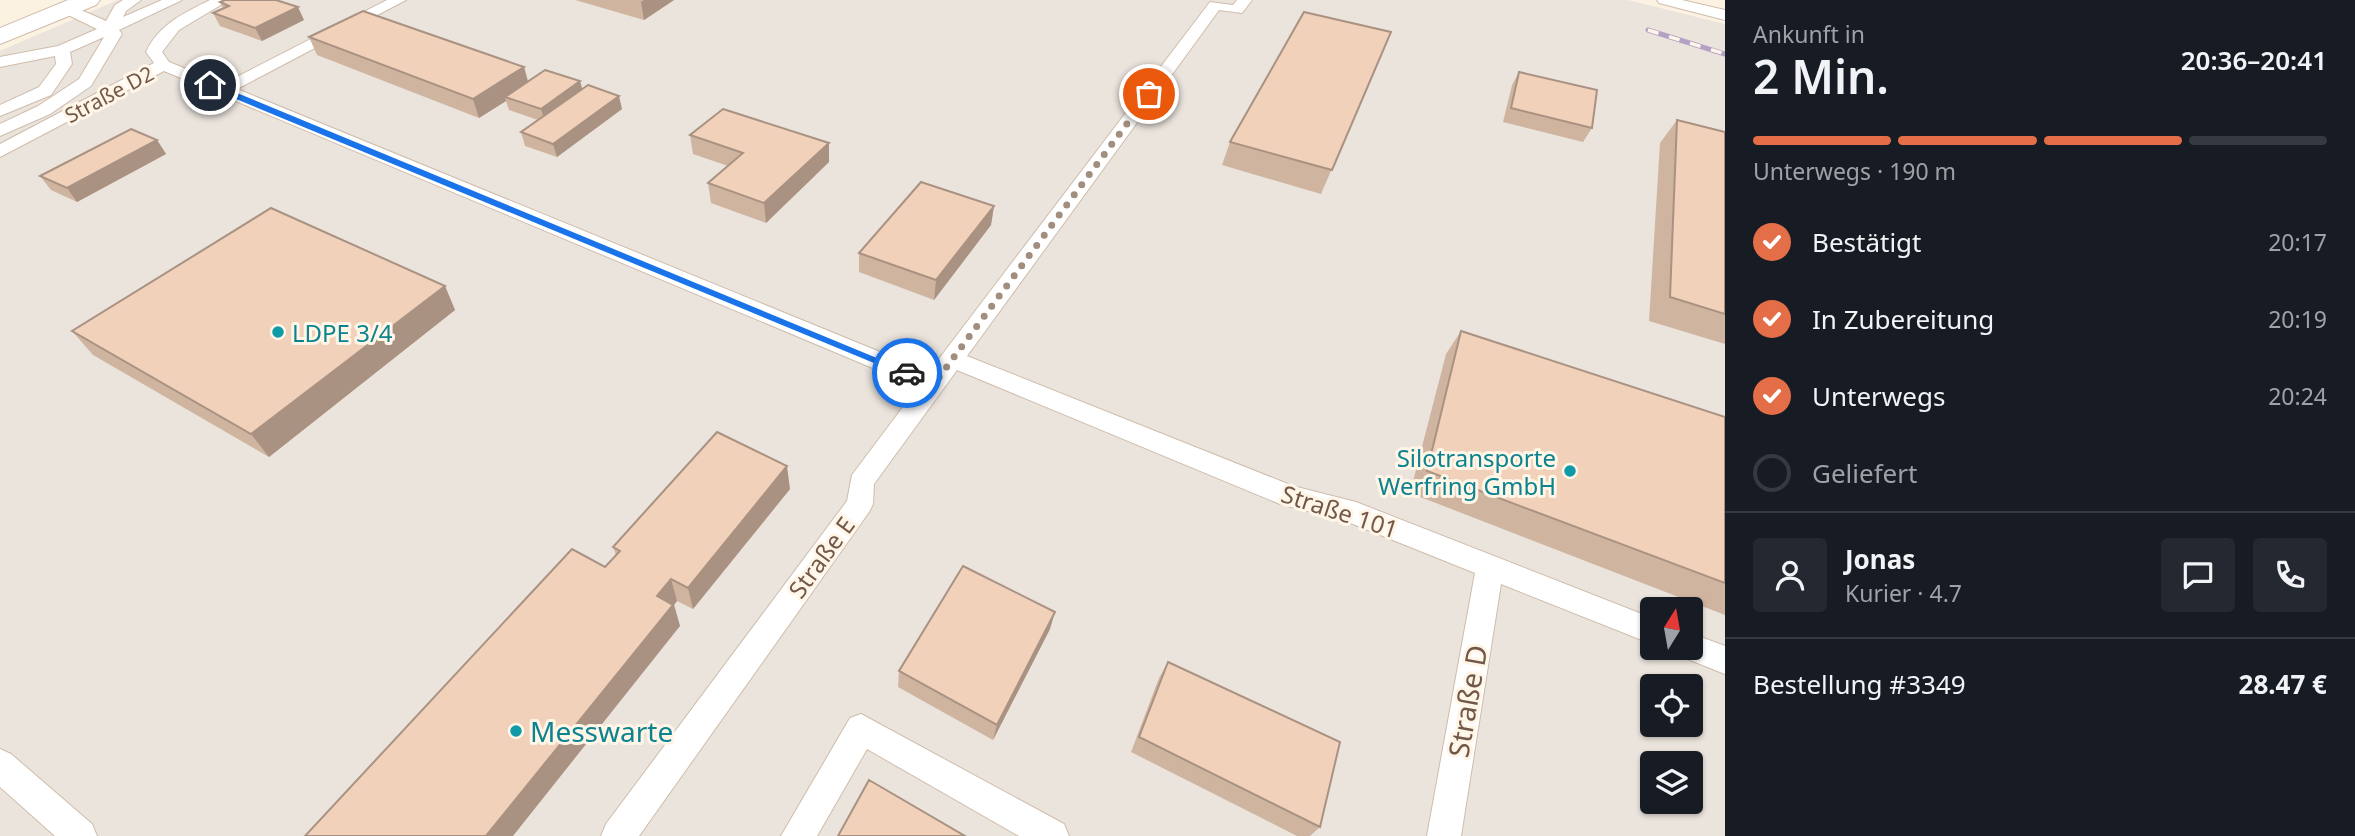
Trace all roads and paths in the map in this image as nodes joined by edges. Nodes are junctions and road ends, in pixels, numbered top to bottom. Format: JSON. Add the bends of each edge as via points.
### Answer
{"nodes":[{"id":1,"x":134,"y":0,"type":"edge"},
{"id":2,"x":175,"y":0,"type":"edge"},
{"id":3,"x":222,"y":0,"type":"edge"},
{"id":4,"x":399,"y":0,"type":"edge"},
{"id":5,"x":1245,"y":0,"type":"edge"},
{"id":6,"x":1664,"y":0,"type":"edge"},
{"id":7,"x":78,"y":4,"type":"edge"},
{"id":8,"x":1725,"y":15,"type":"edge"},
{"id":9,"x":110,"y":29,"type":"junction"},
{"id":10,"x":0,"y":37,"type":"edge"},
{"id":11,"x":62,"y":50,"type":"junction"},
{"id":12,"x":0,"y":62,"type":"edge"},
{"id":13,"x":163,"y":65,"type":"junction"},
{"id":14,"x":223,"y":90,"type":"junction"},
{"id":15,"x":0,"y":111,"type":"edge"},
{"id":16,"x":0,"y":131,"type":"edge"},
{"id":17,"x":0,"y":151,"type":"edge"},
{"id":18,"x":953,"y":359,"type":"junction"},
{"id":19,"x":934,"y":384,"type":"junction"},
{"id":20,"x":1490,"y":566,"type":"junction"},
{"id":21,"x":1640,"y":626,"type":"edge"},
{"id":22,"x":1703,"y":651,"type":"edge"},
{"id":23,"x":1725,"y":660,"type":"edge"},
{"id":24,"x":0,"y":765,"type":"edge"},
{"id":25,"x":80,"y":836,"type":"edge"},
{"id":26,"x":618,"y":836,"type":"edge"},
{"id":27,"x":798,"y":836,"type":"edge"},
{"id":28,"x":1052,"y":836,"type":"edge"},
{"id":29,"x":1444,"y":836,"type":"edge"}],
"edges":[{"from":1,"to":9,"type":"lane","via":[[120,8]]},
{"from":2,"to":9,"type":"lane"},
{"from":3,"to":13,"type":"lane","name":"Straße D2","via":[[168,30],[158,41],[154,52]]},
{"from":4,"to":14,"type":"lane"},
{"from":5,"to":18,"type":"lane","name":"Straße E","via":[[1237,10],[1215,5]]},
{"from":6,"to":8,"type":"lane"},
{"from":7,"to":9,"type":"lane"},
{"from":7,"to":10,"type":"street"},
{"from":9,"to":11,"type":"lane"},
{"from":9,"to":16,"type":"lane","via":[[114,34],[85,82],[44,110]]},
{"from":11,"to":12,"type":"lane"},
{"from":11,"to":15,"type":"lane","via":[[64,64],[44,91]]},
{"from":13,"to":14,"type":"lane"},
{"from":13,"to":17,"type":"lane","name":"Straße D2"},
{"from":14,"to":19,"type":"lane"},
{"from":18,"to":19,"type":"lane","name":"Straße E"},
{"from":18,"to":20,"type":"lane","name":"Straße 101","via":[[1289,496],[1347,510]]},
{"from":19,"to":26,"type":"lane","name":"Straße E","via":[[861,482],[860,504]]},
{"from":20,"to":21,"type":"lane","name":"Straße 101"},
{"from":20,"to":29,"type":"lane","name":"Straße D"},
{"from":22,"to":23,"type":"lane"},
{"from":24,"to":25,"type":"lane"},
{"from":27,"to":28,"type":"lane","via":[[861,729]]}]}
